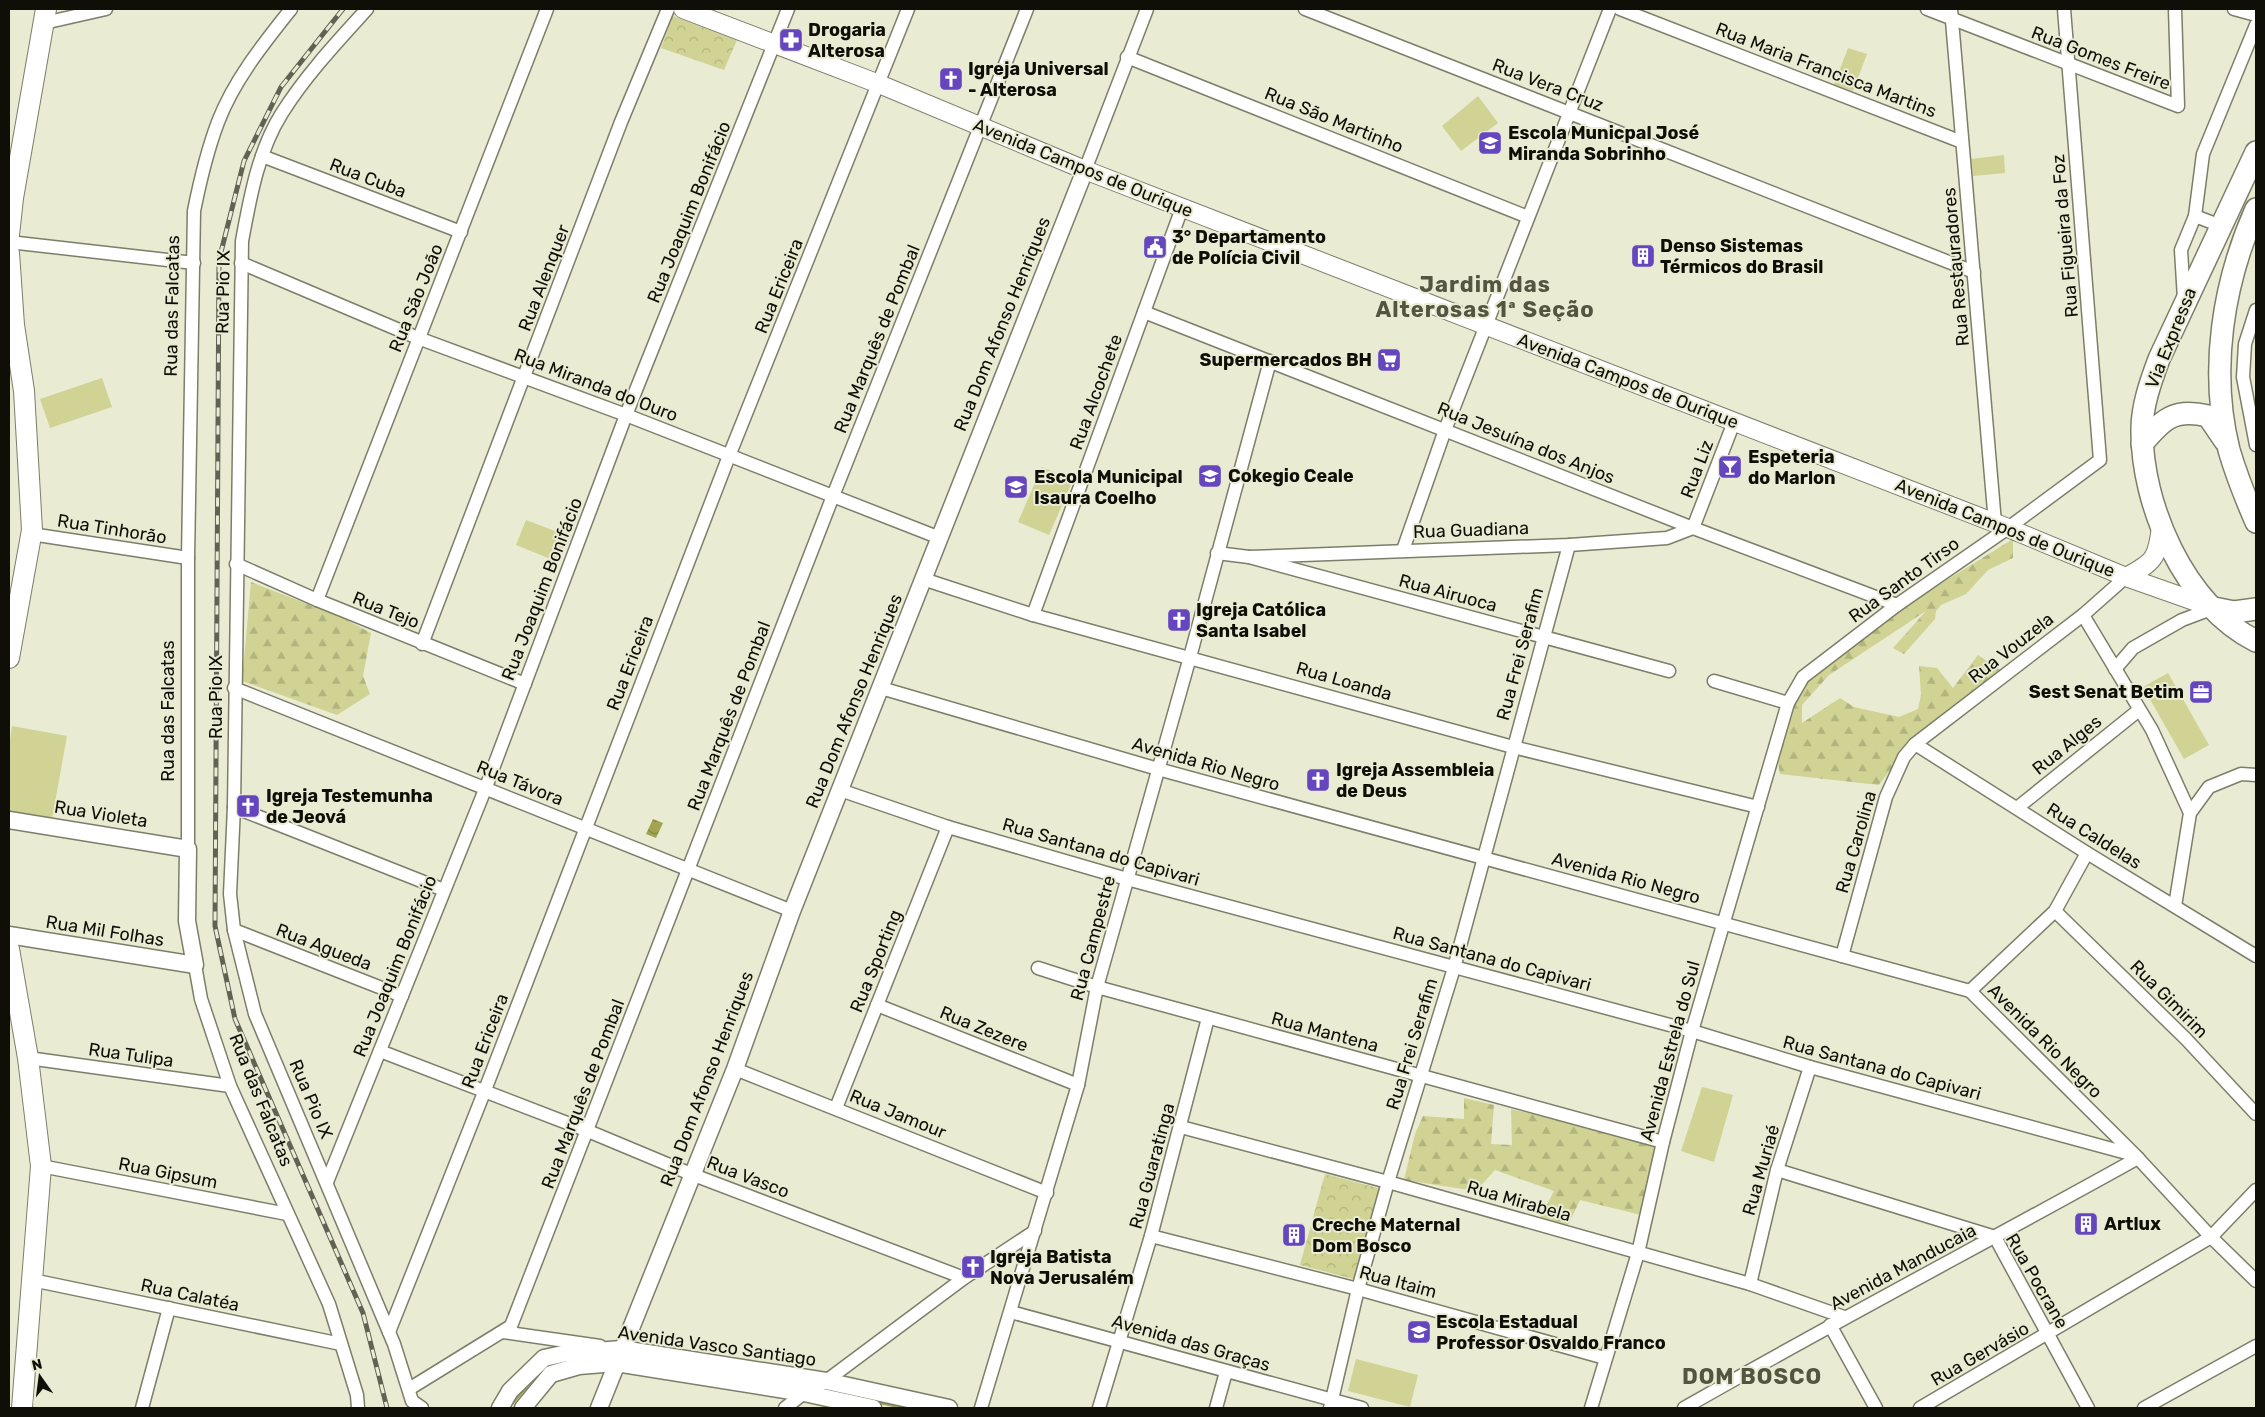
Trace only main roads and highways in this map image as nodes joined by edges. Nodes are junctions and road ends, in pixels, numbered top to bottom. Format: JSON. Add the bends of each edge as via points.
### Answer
{"nodes":[{"id":1,"x":683,"y":9,"type":"edge"},
{"id":2,"x":45,"y":16,"type":"edge"},
{"id":3,"x":2256,"y":152,"type":"edge"},
{"id":4,"x":2254,"y":220,"type":"edge"},
{"id":5,"x":9,"y":235,"type":"edge"},
{"id":6,"x":9,"y":253,"type":"edge"},
{"id":7,"x":2142,"y":444,"type":"junction"},
{"id":8,"x":2229,"y":450,"type":"junction"},
{"id":9,"x":2256,"y":522,"type":"edge"},
{"id":10,"x":2161,"y":527,"type":"junction"},
{"id":11,"x":2126,"y":577,"type":"junction"},
{"id":12,"x":2214,"y":608,"type":"junction"},
{"id":13,"x":2256,"y":609,"type":"edge"},
{"id":14,"x":2256,"y":641,"type":"edge"},
{"id":15,"x":9,"y":658,"type":"edge"},
{"id":16,"x":9,"y":949,"type":"edge"},
{"id":17,"x":22,"y":1408,"type":"edge"}],
"edges":[{"from":1,"to":11,"type":"main road","name":"Avenida Campos de Ourique","via":[[879,84],[1182,208],[2002,525]]},
{"from":2,"to":5,"type":"main road"},
{"from":3,"to":7,"type":"highway","name":"Via Expressa","via":[[2159,359],[2149,388]]},
{"from":4,"to":8,"type":"highway","via":[[2229,288],[2219,355]]},
{"from":6,"to":15,"type":"main road","via":[[14,324],[24,391],[31,534]]},
{"from":7,"to":8,"type":"highway","via":[[2161,422],[2176,414],[2192,412],[2208,416]]},
{"from":7,"to":10,"type":"highway","name":"Via Expressa","via":[[2144,468]]},
{"from":8,"to":9,"type":"highway"},
{"from":10,"to":11,"type":"main road","name":"Avenida Campos de Ourique","via":[[2158,550],[2148,565]]},
{"from":10,"to":12,"type":"highway","name":"Via Expressa","via":[[2194,587]]},
{"from":11,"to":12,"type":"main road","name":"Avenida Campos de Ourique"},
{"from":12,"to":13,"type":"highway","via":[[2234,612]]},
{"from":12,"to":14,"type":"highway","name":"Avenida Campos de Ourique","via":[[2242,634]]},
{"from":16,"to":17,"type":"main road","via":[[28,1058],[41,1166]]}]}
